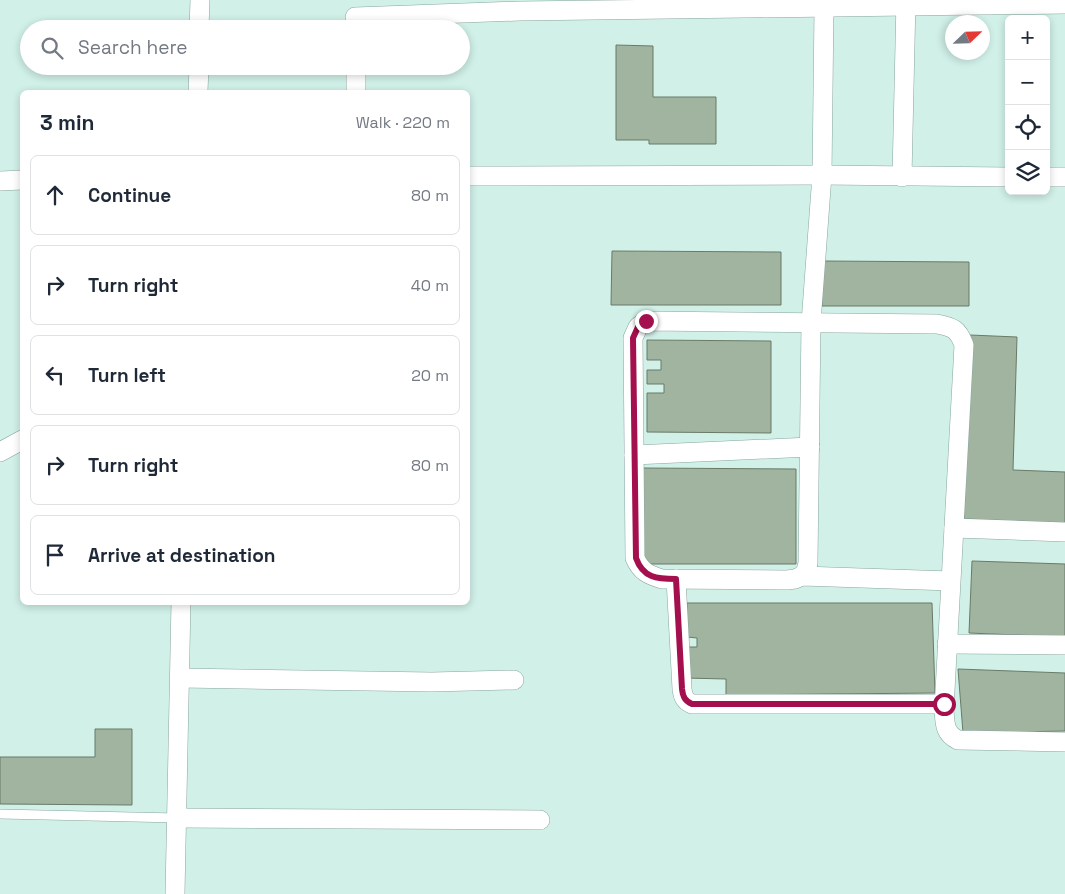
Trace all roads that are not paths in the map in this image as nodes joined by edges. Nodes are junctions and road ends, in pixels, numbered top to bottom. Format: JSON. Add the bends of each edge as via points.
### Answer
{"nodes":[{"id":1,"x":200,"y":0,"type":"edge"},
{"id":2,"x":906,"y":3,"type":"edge"},
{"id":3,"x":1065,"y":4,"type":"edge"},
{"id":4,"x":824,"y":8,"type":"junction"},
{"id":5,"x":355,"y":15,"type":"edge"},
{"id":6,"x":199,"y":20,"type":"edge"},
{"id":7,"x":199,"y":75,"type":"edge"},
{"id":8,"x":356,"y":75,"type":"edge"},
{"id":9,"x":198,"y":90,"type":"edge"},
{"id":10,"x":356,"y":90,"type":"edge"},
{"id":11,"x":822,"y":175,"type":"junction"},
{"id":12,"x":470,"y":176,"type":"edge"},
{"id":13,"x":902,"y":177,"type":"junction"},
{"id":14,"x":1005,"y":177,"type":"edge"},
{"id":15,"x":1050,"y":177,"type":"edge"},
{"id":16,"x":1065,"y":177,"type":"edge"},
{"id":17,"x":20,"y":180,"type":"edge"},
{"id":18,"x":0,"y":181,"type":"edge"},
{"id":19,"x":812,"y":323,"type":"junction"},
{"id":20,"x":20,"y":441,"type":"edge"},
{"id":21,"x":810,"y":447,"type":"junction"},
{"id":22,"x":0,"y":452,"type":"edge"},
{"id":23,"x":634,"y":455,"type":"junction"},
{"id":24,"x":954,"y":528,"type":"junction"},
{"id":25,"x":1065,"y":532,"type":"edge"},
{"id":26,"x":802,"y":576,"type":"junction"},
{"id":27,"x":676,"y":579,"type":"junction"},
{"id":28,"x":951,"y":581,"type":"junction"},
{"id":29,"x":181,"y":605,"type":"edge"},
{"id":30,"x":948,"y":644,"type":"junction"},
{"id":31,"x":1065,"y":645,"type":"edge"},
{"id":32,"x":181,"y":678,"type":"junction"},
{"id":33,"x":514,"y":680,"type":"dead end"},
{"id":34,"x":944,"y":704,"type":"junction"},
{"id":35,"x":1065,"y":742,"type":"edge"},
{"id":36,"x":0,"y":814,"type":"edge"},
{"id":37,"x":177,"y":818,"type":"junction"},
{"id":38,"x":540,"y":820,"type":"dead end"},
{"id":39,"x":175,"y":894,"type":"edge"}],
"edges":[{"from":1,"to":6,"type":"street"},
{"from":2,"to":3,"type":"street"},
{"from":2,"to":4,"type":"street"},
{"from":2,"to":13,"type":"street"},
{"from":4,"to":5,"type":"street"},
{"from":4,"to":11,"type":"street"},
{"from":7,"to":9,"type":"street"},
{"from":8,"to":10,"type":"street"},
{"from":11,"to":12,"type":"street"},
{"from":11,"to":13,"type":"street"},
{"from":11,"to":19,"type":"street"},
{"from":13,"to":14,"type":"street"},
{"from":15,"to":16,"type":"street"},
{"from":17,"to":18,"type":"street"},
{"from":19,"to":21,"type":"street"},
{"from":19,"to":23,"type":"street","via":[[646,321],[638,327],[633,338]]},
{"from":19,"to":24,"type":"street","via":[[937,324],[949,326],[960,334],[964,345]]},
{"from":20,"to":22,"type":"street"},
{"from":21,"to":23,"type":"street"},
{"from":21,"to":26,"type":"street","via":[[808,563]]},
{"from":23,"to":27,"type":"street","via":[[636,558],[639,568],[662,579]]},
{"from":24,"to":25,"type":"street"},
{"from":24,"to":28,"type":"street"},
{"from":26,"to":27,"type":"street","via":[[787,580]]},
{"from":26,"to":28,"type":"street"},
{"from":27,"to":34,"type":"street","via":[[682,689],[687,702]]},
{"from":28,"to":30,"type":"street"},
{"from":29,"to":32,"type":"street"},
{"from":30,"to":31,"type":"street"},
{"from":30,"to":34,"type":"street"},
{"from":32,"to":33,"type":"street"},
{"from":32,"to":37,"type":"street"},
{"from":34,"to":35,"type":"street","via":[[946,726],[950,736],[958,740]]},
{"from":36,"to":37,"type":"lane"},
{"from":37,"to":38,"type":"street"},
{"from":37,"to":39,"type":"street"}]}
